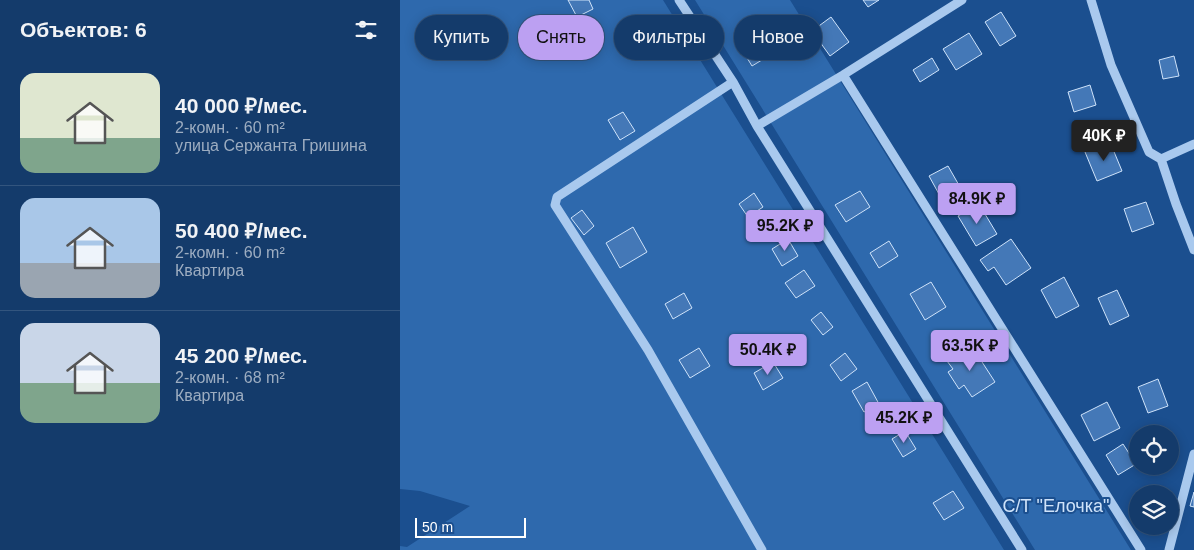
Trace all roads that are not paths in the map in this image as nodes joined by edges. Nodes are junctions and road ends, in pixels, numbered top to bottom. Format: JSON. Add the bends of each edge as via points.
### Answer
{"nodes":[{"id":1,"x":679,"y":0,"type":"edge"},
{"id":2,"x":962,"y":0,"type":"edge"},
{"id":3,"x":1091,"y":0,"type":"edge"},
{"id":4,"x":843,"y":75,"type":"junction"},
{"id":5,"x":733,"y":82,"type":"junction"},
{"id":6,"x":757,"y":126,"type":"junction"},
{"id":7,"x":1194,"y":144,"type":"edge"},
{"id":8,"x":1161,"y":159,"type":"junction"},
{"id":9,"x":1194,"y":250,"type":"edge"},
{"id":10,"x":1194,"y":454,"type":"edge"},
{"id":11,"x":762,"y":550,"type":"edge"},
{"id":12,"x":1022,"y":550,"type":"edge"},
{"id":13,"x":1141,"y":550,"type":"edge"},
{"id":14,"x":1169,"y":550,"type":"edge"}],
"edges":[{"from":1,"to":5,"type":"street"},
{"from":2,"to":4,"type":"street"},
{"from":3,"to":8,"type":"street","via":[[1112,65],[1149,152]]},
{"from":4,"to":6,"type":"street"},
{"from":4,"to":13,"type":"street"},
{"from":5,"to":6,"type":"street"},
{"from":5,"to":11,"type":"street","via":[[557,197],[556,205],[648,350]]},
{"from":6,"to":12,"type":"street"},
{"from":7,"to":8,"type":"street"},
{"from":8,"to":9,"type":"street"},
{"from":10,"to":14,"type":"street"}]}
